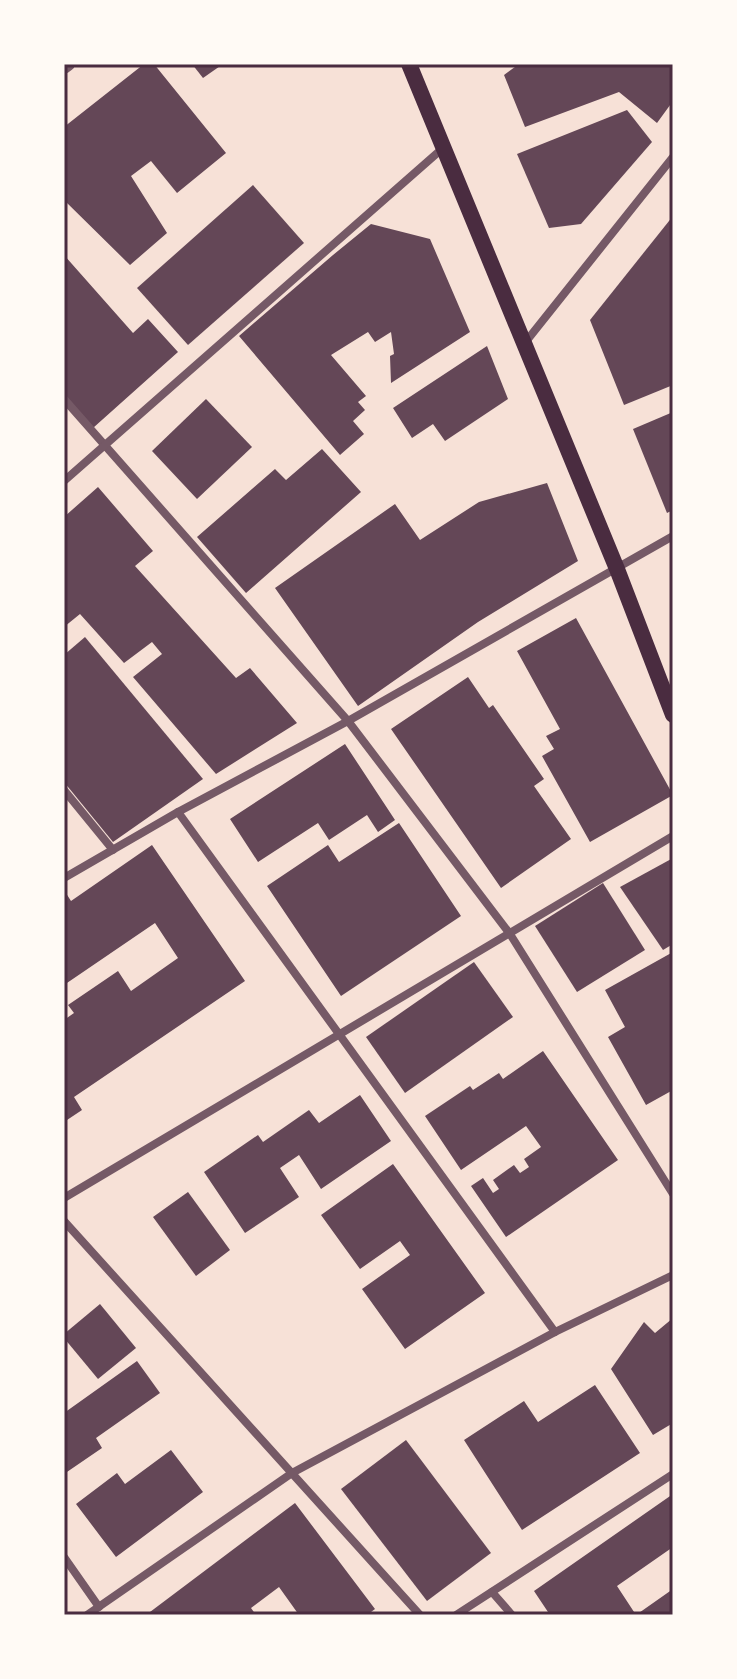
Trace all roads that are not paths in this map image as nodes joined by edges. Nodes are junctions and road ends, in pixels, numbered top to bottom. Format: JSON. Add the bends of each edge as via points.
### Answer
{"nodes":[{"id":1,"x":409,"y":64,"type":"edge"},
{"id":2,"x":443,"y":147,"type":"junction"},
{"id":3,"x":673,"y":157,"type":"edge"},
{"id":4,"x":524,"y":344,"type":"junction"},
{"id":5,"x":64,"y":399,"type":"edge"},
{"id":6,"x":104,"y":446,"type":"junction"},
{"id":7,"x":64,"y":481,"type":"edge"},
{"id":8,"x":673,"y":536,"type":"edge"},
{"id":9,"x":617,"y":569,"type":"junction"},
{"id":10,"x":673,"y":715,"type":"edge"},
{"id":11,"x":348,"y":721,"type":"junction"},
{"id":12,"x":64,"y":790,"type":"edge"},
{"id":13,"x":178,"y":812,"type":"junction"},
{"id":14,"x":673,"y":836,"type":"edge"},
{"id":15,"x":113,"y":850,"type":"junction"},
{"id":16,"x":64,"y":878,"type":"edge"},
{"id":17,"x":510,"y":934,"type":"junction"},
{"id":18,"x":340,"y":1034,"type":"junction"},
{"id":19,"x":673,"y":1194,"type":"edge"},
{"id":20,"x":64,"y":1198,"type":"edge"},
{"id":21,"x":64,"y":1221,"type":"edge"},
{"id":22,"x":673,"y":1275,"type":"edge"},
{"id":23,"x":555,"y":1332,"type":"junction"},
{"id":24,"x":292,"y":1473,"type":"junction"},
{"id":25,"x":673,"y":1474,"type":"edge"},
{"id":26,"x":64,"y":1557,"type":"edge"},
{"id":27,"x":492,"y":1592,"type":"junction"},
{"id":28,"x":99,"y":1607,"type":"junction"},
{"id":29,"x":87,"y":1615,"type":"edge"},
{"id":30,"x":420,"y":1615,"type":"edge"},
{"id":31,"x":456,"y":1615,"type":"edge"},
{"id":32,"x":512,"y":1615,"type":"edge"}],
"edges":[{"from":1,"to":2,"type":"main road"},
{"from":2,"to":4,"type":"main road"},
{"from":2,"to":6,"type":"street"},
{"from":3,"to":4,"type":"street"},
{"from":4,"to":9,"type":"main road"},
{"from":5,"to":6,"type":"street"},
{"from":6,"to":7,"type":"street"},
{"from":6,"to":11,"type":"street"},
{"from":8,"to":9,"type":"street"},
{"from":9,"to":10,"type":"main road"},
{"from":9,"to":11,"type":"street"},
{"from":11,"to":13,"type":"street"},
{"from":11,"to":17,"type":"street"},
{"from":12,"to":15,"type":"street"},
{"from":13,"to":15,"type":"street"},
{"from":13,"to":18,"type":"street"},
{"from":14,"to":17,"type":"street"},
{"from":15,"to":16,"type":"street"},
{"from":17,"to":18,"type":"street"},
{"from":17,"to":19,"type":"street"},
{"from":18,"to":20,"type":"street"},
{"from":18,"to":23,"type":"street"},
{"from":21,"to":24,"type":"street"},
{"from":22,"to":23,"type":"street"},
{"from":23,"to":24,"type":"street"},
{"from":24,"to":28,"type":"street"},
{"from":24,"to":30,"type":"street"},
{"from":25,"to":27,"type":"street"},
{"from":26,"to":28,"type":"street"},
{"from":27,"to":31,"type":"street"},
{"from":27,"to":32,"type":"street"},
{"from":28,"to":29,"type":"street"}]}
